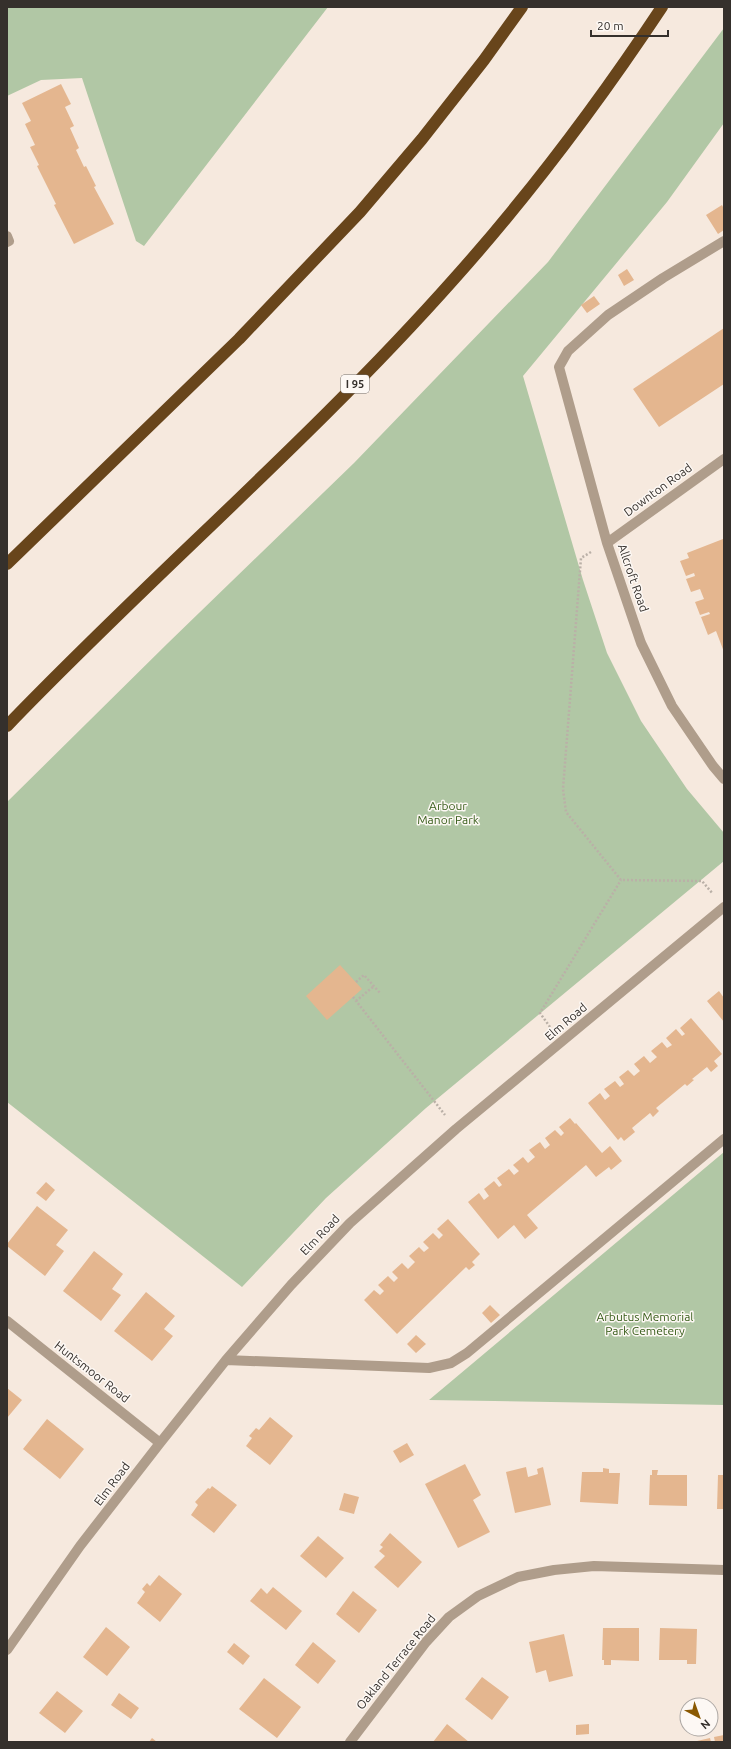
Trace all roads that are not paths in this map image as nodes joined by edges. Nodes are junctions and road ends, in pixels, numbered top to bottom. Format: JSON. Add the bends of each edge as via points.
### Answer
{"nodes":[{"id":1,"x":522,"y":7,"type":"edge"},
{"id":2,"x":662,"y":7,"type":"edge"},
{"id":3,"x":7,"y":236,"type":"edge"},
{"id":4,"x":724,"y":241,"type":"edge"},
{"id":5,"x":7,"y":242,"type":"edge"},
{"id":6,"x":724,"y":459,"type":"edge"},
{"id":7,"x":607,"y":543,"type":"junction"},
{"id":8,"x":7,"y":564,"type":"edge"},
{"id":9,"x":7,"y":726,"type":"edge"},
{"id":10,"x":724,"y":780,"type":"edge"},
{"id":11,"x":724,"y":907,"type":"edge"},
{"id":12,"x":724,"y":1139,"type":"edge"},
{"id":13,"x":7,"y":1321,"type":"edge"},
{"id":14,"x":226,"y":1360,"type":"junction"},
{"id":15,"x":160,"y":1443,"type":"junction"},
{"id":16,"x":724,"y":1570,"type":"edge"},
{"id":17,"x":7,"y":1650,"type":"edge"},
{"id":18,"x":350,"y":1742,"type":"edge"}],
"edges":[{"from":1,"to":8,"type":"highway","via":[[484,60],[360,212],[239,339]]},
{"from":2,"to":9,"type":"highway","number":"I 95","via":[[576,131],[455,279],[324,417]]},
{"from":3,"to":5,"type":"street"},
{"from":4,"to":7,"type":"street","name":"Allcroft Road","via":[[608,315],[568,351],[559,368]]},
{"from":6,"to":7,"type":"street","name":"Downton Road"},
{"from":7,"to":10,"type":"street","name":"Allcroft Road","via":[[641,643],[672,706]]},
{"from":11,"to":14,"type":"street","name":"Elm Road","via":[[456,1129],[350,1223],[291,1285]]},
{"from":12,"to":14,"type":"street","via":[[467,1353],[451,1362],[429,1368]]},
{"from":13,"to":15,"type":"street","name":"Huntsmoor Road"},
{"from":14,"to":15,"type":"street","name":"Elm Road"},
{"from":15,"to":17,"type":"street","name":"Elm Road","via":[[80,1546]]},
{"from":16,"to":18,"type":"street","name":"Oakland Terrace Road","via":[[594,1566],[518,1576],[478,1596],[449,1617],[426,1642]]}]}
